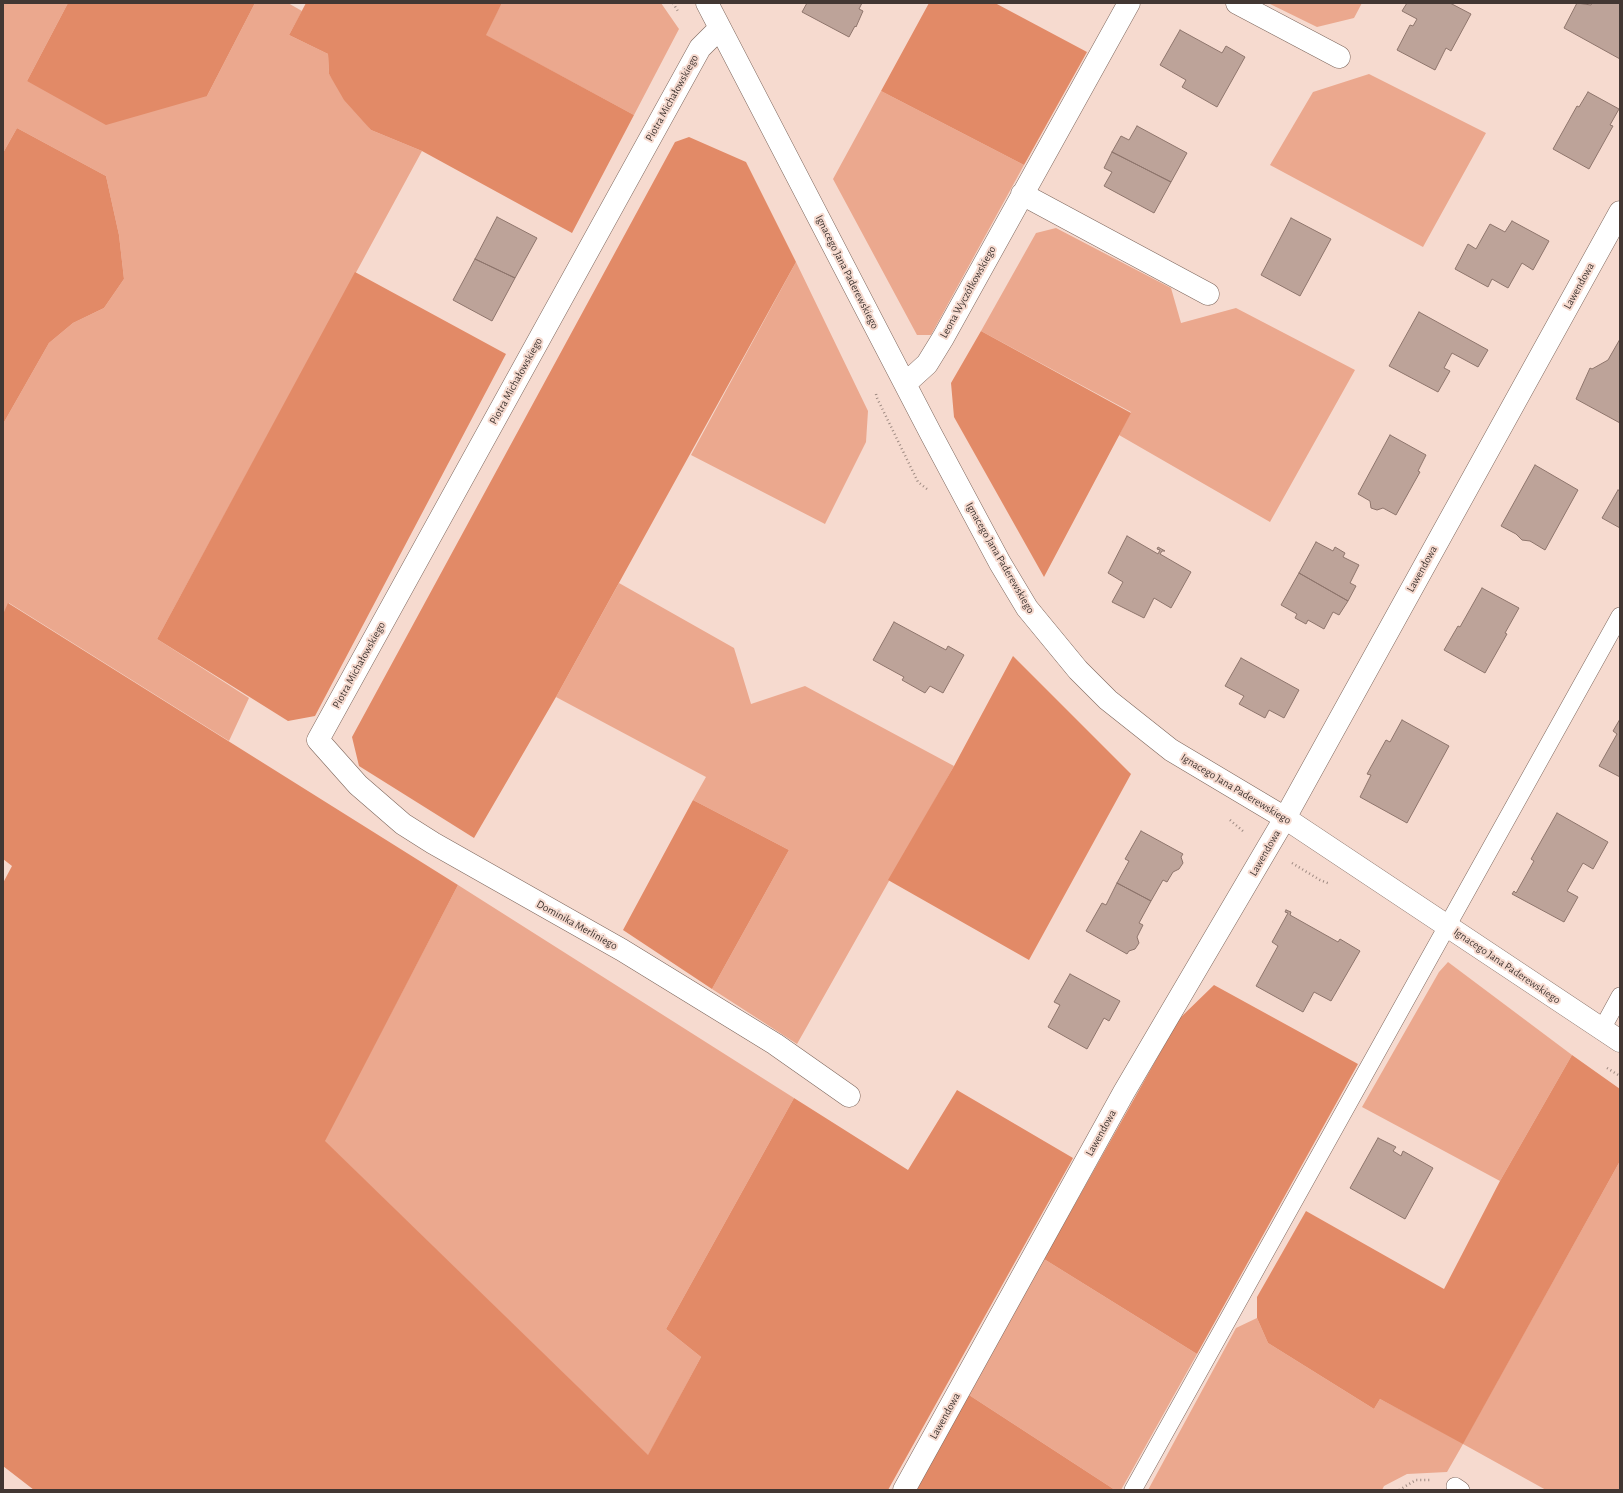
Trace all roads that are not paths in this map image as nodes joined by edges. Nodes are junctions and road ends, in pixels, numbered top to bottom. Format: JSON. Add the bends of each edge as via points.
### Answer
{"nodes":[{"id":1,"x":707,"y":3,"type":"edge"},
{"id":2,"x":1129,"y":3,"type":"edge"},
{"id":3,"x":1237,"y":3,"type":"edge"},
{"id":4,"x":720,"y":28,"type":"junction"},
{"id":5,"x":1339,"y":57,"type":"dead end"},
{"id":6,"x":1022,"y":194,"type":"junction"},
{"id":7,"x":1620,"y":212,"type":"edge"},
{"id":8,"x":1208,"y":294,"type":"dead end"},
{"id":9,"x":905,"y":384,"type":"junction"},
{"id":10,"x":1620,"y":616,"type":"edge"},
{"id":11,"x":318,"y":740,"type":"joint"},
{"id":12,"x":1285,"y":818,"type":"junction"},
{"id":13,"x":1448,"y":926,"type":"junction"},
{"id":14,"x":1620,"y":996,"type":"edge"},
{"id":15,"x":1602,"y":1029,"type":"junction"},
{"id":16,"x":1620,"y":1041,"type":"edge"},
{"id":17,"x":849,"y":1096,"type":"dead end"},
{"id":18,"x":904,"y":1490,"type":"edge"},
{"id":19,"x":1133,"y":1490,"type":"edge"}],
"edges":[{"from":1,"to":4,"type":"street","name":"Ignacego Jana Paderewskiego"},
{"from":2,"to":6,"type":"street","name":"Leona Wyczółkowskiego"},
{"from":3,"to":5,"type":"street"},
{"from":4,"to":9,"type":"street","name":"Ignacego Jana Paderewskiego"},
{"from":4,"to":11,"type":"street","name":"Piotra Michałowskiego","via":[[700,48]]},
{"from":6,"to":8,"type":"street"},
{"from":6,"to":9,"type":"street","name":"Leona Wyczółkowskiego","via":[[931,358]]},
{"from":7,"to":12,"type":"street","name":"Lawendowa"},
{"from":9,"to":12,"type":"street","name":"Ignacego Jana Paderewskiego","via":[[1027,608],[1078,670],[1108,700],[1171,750]]},
{"from":10,"to":13,"type":"lane"},
{"from":11,"to":17,"type":"street","name":"Dominika Merliniego","via":[[358,785],[403,824],[649,966],[775,1044]]},
{"from":12,"to":13,"type":"street","name":"Ignacego Jana Paderewskiego"},
{"from":12,"to":18,"type":"street","name":"Lawendowa","via":[[1124,1092]]},
{"from":13,"to":15,"type":"street","name":"Ignacego Jana Paderewskiego"},
{"from":13,"to":19,"type":"lane"},
{"from":14,"to":15,"type":"lane"},
{"from":15,"to":16,"type":"street","name":"Ignacego Jana Paderewskiego"}]}
